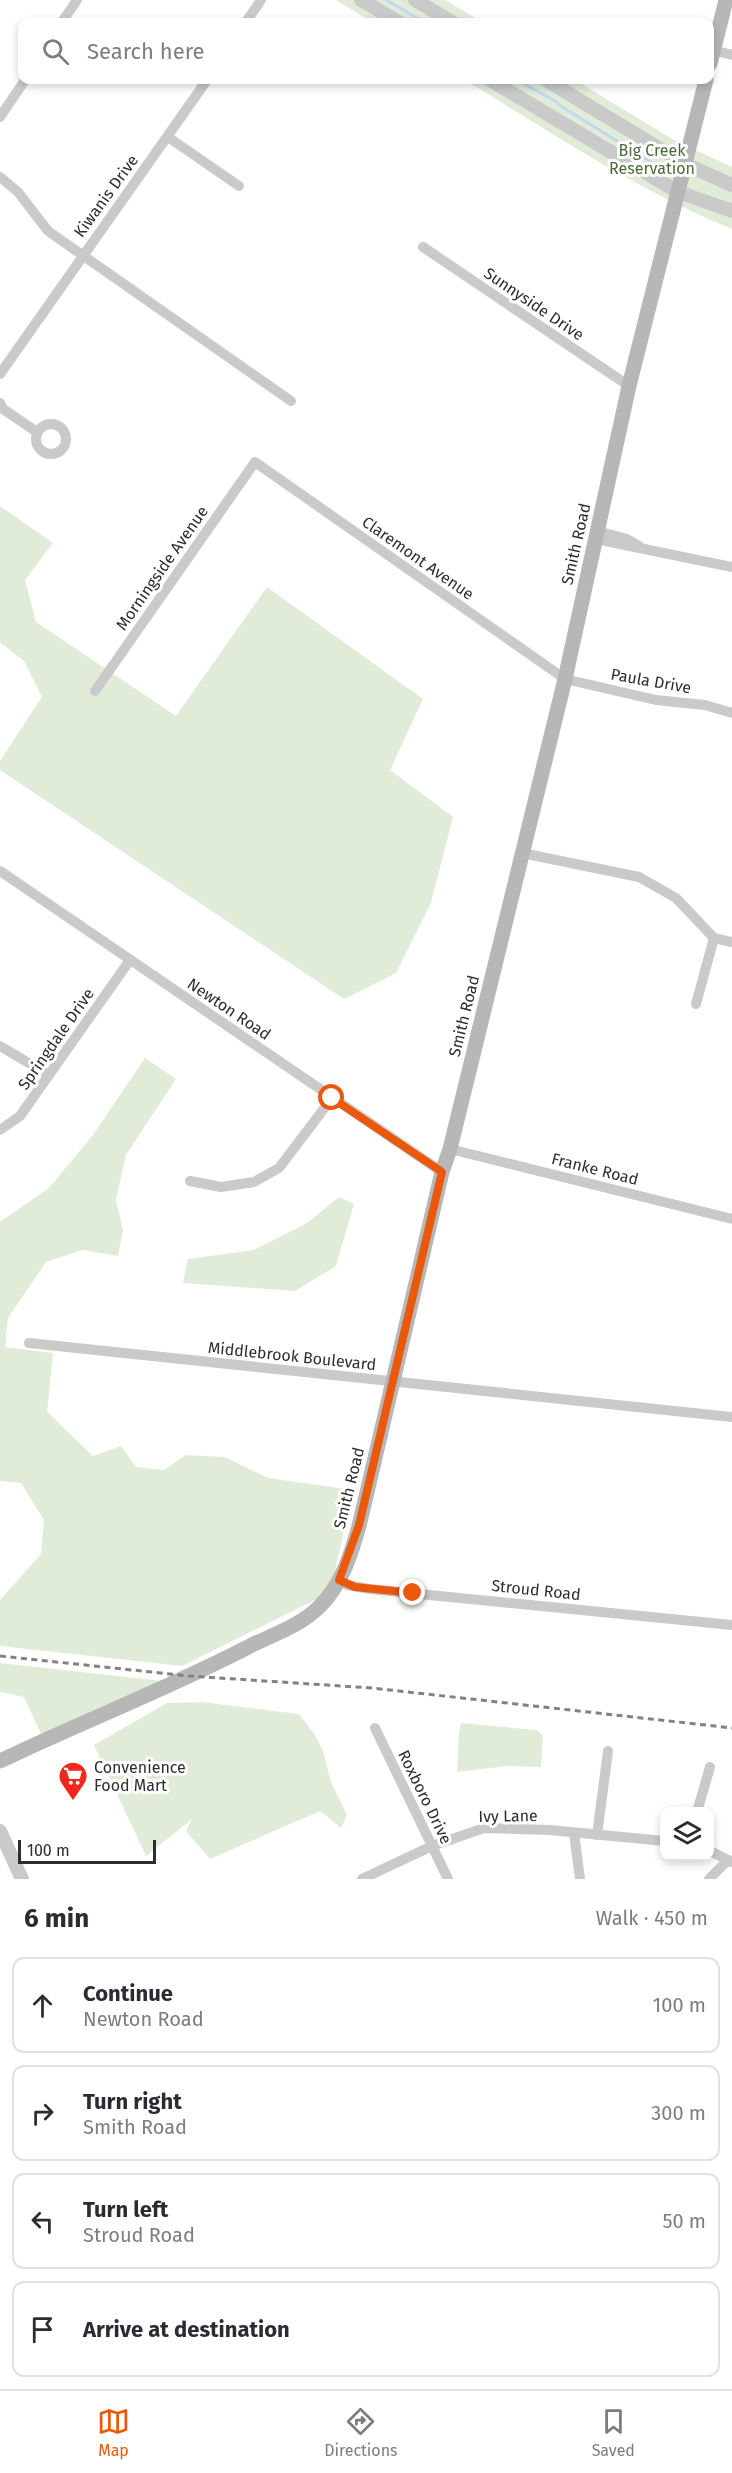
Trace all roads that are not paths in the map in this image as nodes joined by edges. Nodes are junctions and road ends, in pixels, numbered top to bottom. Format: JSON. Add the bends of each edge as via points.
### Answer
{"nodes":[{"id":1,"x":77,"y":0,"type":"edge"},
{"id":2,"x":261,"y":0,"type":"edge"},
{"id":3,"x":361,"y":0,"type":"edge"},
{"id":4,"x":415,"y":0,"type":"edge"},
{"id":5,"x":726,"y":0,"type":"edge"},
{"id":6,"x":65,"y":18,"type":"edge"},
{"id":7,"x":249,"y":18,"type":"edge"},
{"id":8,"x":392,"y":18,"type":"edge"},
{"id":9,"x":445,"y":18,"type":"edge"},
{"id":10,"x":714,"y":46,"type":"edge"},
{"id":11,"x":732,"y":55,"type":"edge"},
{"id":12,"x":714,"y":57,"type":"edge"},
{"id":13,"x":22,"y":84,"type":"edge"},
{"id":14,"x":204,"y":84,"type":"edge"},
{"id":15,"x":497,"y":84,"type":"edge"},
{"id":16,"x":553,"y":84,"type":"edge"},
{"id":17,"x":705,"y":84,"type":"edge"},
{"id":18,"x":0,"y":117,"type":"edge"},
{"id":19,"x":168,"y":137,"type":"junction"},
{"id":20,"x":686,"y":164,"type":"junction"},
{"id":21,"x":0,"y":177,"type":"edge"},
{"id":22,"x":732,"y":185,"type":"edge"},
{"id":23,"x":239,"y":186,"type":"dead end"},
{"id":24,"x":678,"y":192,"type":"junction"},
{"id":25,"x":732,"y":211,"type":"edge"},
{"id":26,"x":423,"y":247,"type":"dead end"},
{"id":27,"x":82,"y":255,"type":"junction"},
{"id":28,"x":0,"y":374,"type":"edge"},
{"id":29,"x":629,"y":386,"type":"junction"},
{"id":30,"x":291,"y":401,"type":"dead end"},
{"id":31,"x":0,"y":403,"type":"edge"},
{"id":32,"x":0,"y":418,"type":"edge"},
{"id":33,"x":22,"y":422,"type":"junction"},
{"id":34,"x":37,"y":432,"type":"dead end"},
{"id":35,"x":255,"y":462,"type":"joint"},
{"id":36,"x":597,"y":535,"type":"junction"},
{"id":37,"x":732,"y":567,"type":"edge"},
{"id":38,"x":565,"y":679,"type":"junction"},
{"id":39,"x":95,"y":691,"type":"dead end"},
{"id":40,"x":732,"y":713,"type":"edge"},
{"id":41,"x":522,"y":854,"type":"junction"},
{"id":42,"x":0,"y":871,"type":"edge"},
{"id":43,"x":714,"y":938,"type":"junction"},
{"id":44,"x":732,"y":942,"type":"edge"},
{"id":45,"x":130,"y":960,"type":"junction"},
{"id":46,"x":696,"y":1004,"type":"dead end"},
{"id":47,"x":0,"y":1046,"type":"edge"},
{"id":48,"x":49,"y":1076,"type":"junction"},
{"id":49,"x":332,"y":1098,"type":"junction"},
{"id":50,"x":0,"y":1130,"type":"edge"},
{"id":51,"x":450,"y":1149,"type":"junction"},
{"id":52,"x":442,"y":1172,"type":"junction"},
{"id":53,"x":190,"y":1181,"type":"dead end"},
{"id":54,"x":732,"y":1219,"type":"edge"},
{"id":55,"x":29,"y":1344,"type":"dead end"},
{"id":56,"x":393,"y":1382,"type":"junction"},
{"id":57,"x":732,"y":1418,"type":"edge"},
{"id":58,"x":339,"y":1580,"type":"junction"},
{"id":59,"x":732,"y":1625,"type":"edge"},
{"id":60,"x":375,"y":1728,"type":"dead end"},
{"id":61,"x":608,"y":1751,"type":"dead end"},
{"id":62,"x":0,"y":1761,"type":"edge"},
{"id":63,"x":710,"y":1767,"type":"dead end"},
{"id":64,"x":698,"y":1807,"type":"edge"},
{"id":65,"x":0,"y":1830,"type":"edge"},
{"id":66,"x":574,"y":1833,"type":"junction"},
{"id":67,"x":597,"y":1835,"type":"junction"},
{"id":68,"x":660,"y":1841,"type":"edge"},
{"id":69,"x":432,"y":1846,"type":"junction"},
{"id":70,"x":714,"y":1853,"type":"edge"},
{"id":71,"x":730,"y":1861,"type":"edge"},
{"id":72,"x":22,"y":1879,"type":"edge"},
{"id":73,"x":362,"y":1879,"type":"edge"},
{"id":74,"x":448,"y":1879,"type":"edge"},
{"id":75,"x":580,"y":1879,"type":"edge"},
{"id":76,"x":709,"y":1879,"type":"edge"}],
"edges":[{"from":1,"to":6,"type":"street"},
{"from":2,"to":7,"type":"street"},
{"from":3,"to":8,"type":"street"},
{"from":4,"to":9,"type":"street"},
{"from":5,"to":10,"type":"main road"},
{"from":11,"to":12,"type":"street"},
{"from":13,"to":18,"type":"street"},
{"from":14,"to":19,"type":"street","name":"Kiwanis Drive"},
{"from":15,"to":24,"type":"street"},
{"from":16,"to":20,"type":"street"},
{"from":17,"to":20,"type":"main road","name":"Smith Road"},
{"from":19,"to":23,"type":"street"},
{"from":19,"to":27,"type":"street","name":"Kiwanis Drive"},
{"from":20,"to":22,"type":"street"},
{"from":20,"to":24,"type":"main road","name":"Smith Road"},
{"from":21,"to":27,"type":"street","via":[[18,192],[48,231]]},
{"from":24,"to":25,"type":"street"},
{"from":24,"to":29,"type":"main road","name":"Smith Road"},
{"from":26,"to":29,"type":"street","name":"Sunnyside Drive"},
{"from":27,"to":28,"type":"street","name":"Kiwanis Drive"},
{"from":27,"to":30,"type":"street"},
{"from":29,"to":36,"type":"main road","name":"Smith Road"},
{"from":31,"to":33,"type":"street","via":[[3,410]]},
{"from":32,"to":33,"type":"street"},
{"from":33,"to":34,"type":"street"},
{"from":35,"to":38,"type":"street","name":"Claremont Avenue"},
{"from":35,"to":39,"type":"street","name":"Morningside Avenue"},
{"from":36,"to":37,"type":"street","via":[[626,546]]},
{"from":36,"to":38,"type":"main road","name":"Smith Road"},
{"from":38,"to":40,"type":"street","name":"Paula Drive"},
{"from":38,"to":41,"type":"main road","name":"Smith Road"},
{"from":41,"to":43,"type":"street","via":[[639,877],[676,898]]},
{"from":41,"to":51,"type":"main road","name":"Smith Road"},
{"from":42,"to":45,"type":"street","name":"Newton Road"},
{"from":43,"to":44,"type":"street"},
{"from":43,"to":46,"type":"street"},
{"from":45,"to":48,"type":"street","name":"Springdale Drive"},
{"from":45,"to":49,"type":"street","name":"Newton Road"},
{"from":47,"to":48,"type":"street"},
{"from":48,"to":50,"type":"street","name":"Springdale Drive","via":[[20,1116]]},
{"from":49,"to":52,"type":"street","name":"Newton Road"},
{"from":49,"to":53,"type":"street","via":[[279,1168],[254,1182],[221,1187]]},
{"from":51,"to":52,"type":"main road","name":"Smith Road"},
{"from":51,"to":54,"type":"street","name":"Franke Road"},
{"from":52,"to":56,"type":"main road","name":"Smith Road"},
{"from":55,"to":56,"type":"street","name":"Middlebrook Boulevard"},
{"from":56,"to":57,"type":"street","name":"Middlebrook Boulevard"},
{"from":56,"to":58,"type":"main road","name":"Smith Road","via":[[359,1525]]},
{"from":58,"to":59,"type":"street","name":"Stroud Road","via":[[369,1589]]},
{"from":58,"to":62,"type":"main road","name":"Smith Road","via":[[321,1606],[294,1625]]},
{"from":60,"to":69,"type":"street","name":"Roxboro Drive"},
{"from":61,"to":67,"type":"street"},
{"from":63,"to":64,"type":"street"},
{"from":65,"to":72,"type":"street"},
{"from":66,"to":67,"type":"street","name":"Ivy Lane"},
{"from":66,"to":69,"type":"street","name":"Ivy Lane","via":[[484,1828]]},
{"from":66,"to":75,"type":"street"},
{"from":67,"to":68,"type":"street","name":"Ivy Lane"},
{"from":69,"to":73,"type":"street","name":"Ivy Lane"},
{"from":69,"to":74,"type":"street","name":"Roxboro Drive"},
{"from":70,"to":71,"type":"street"},
{"from":71,"to":76,"type":"street"}]}
